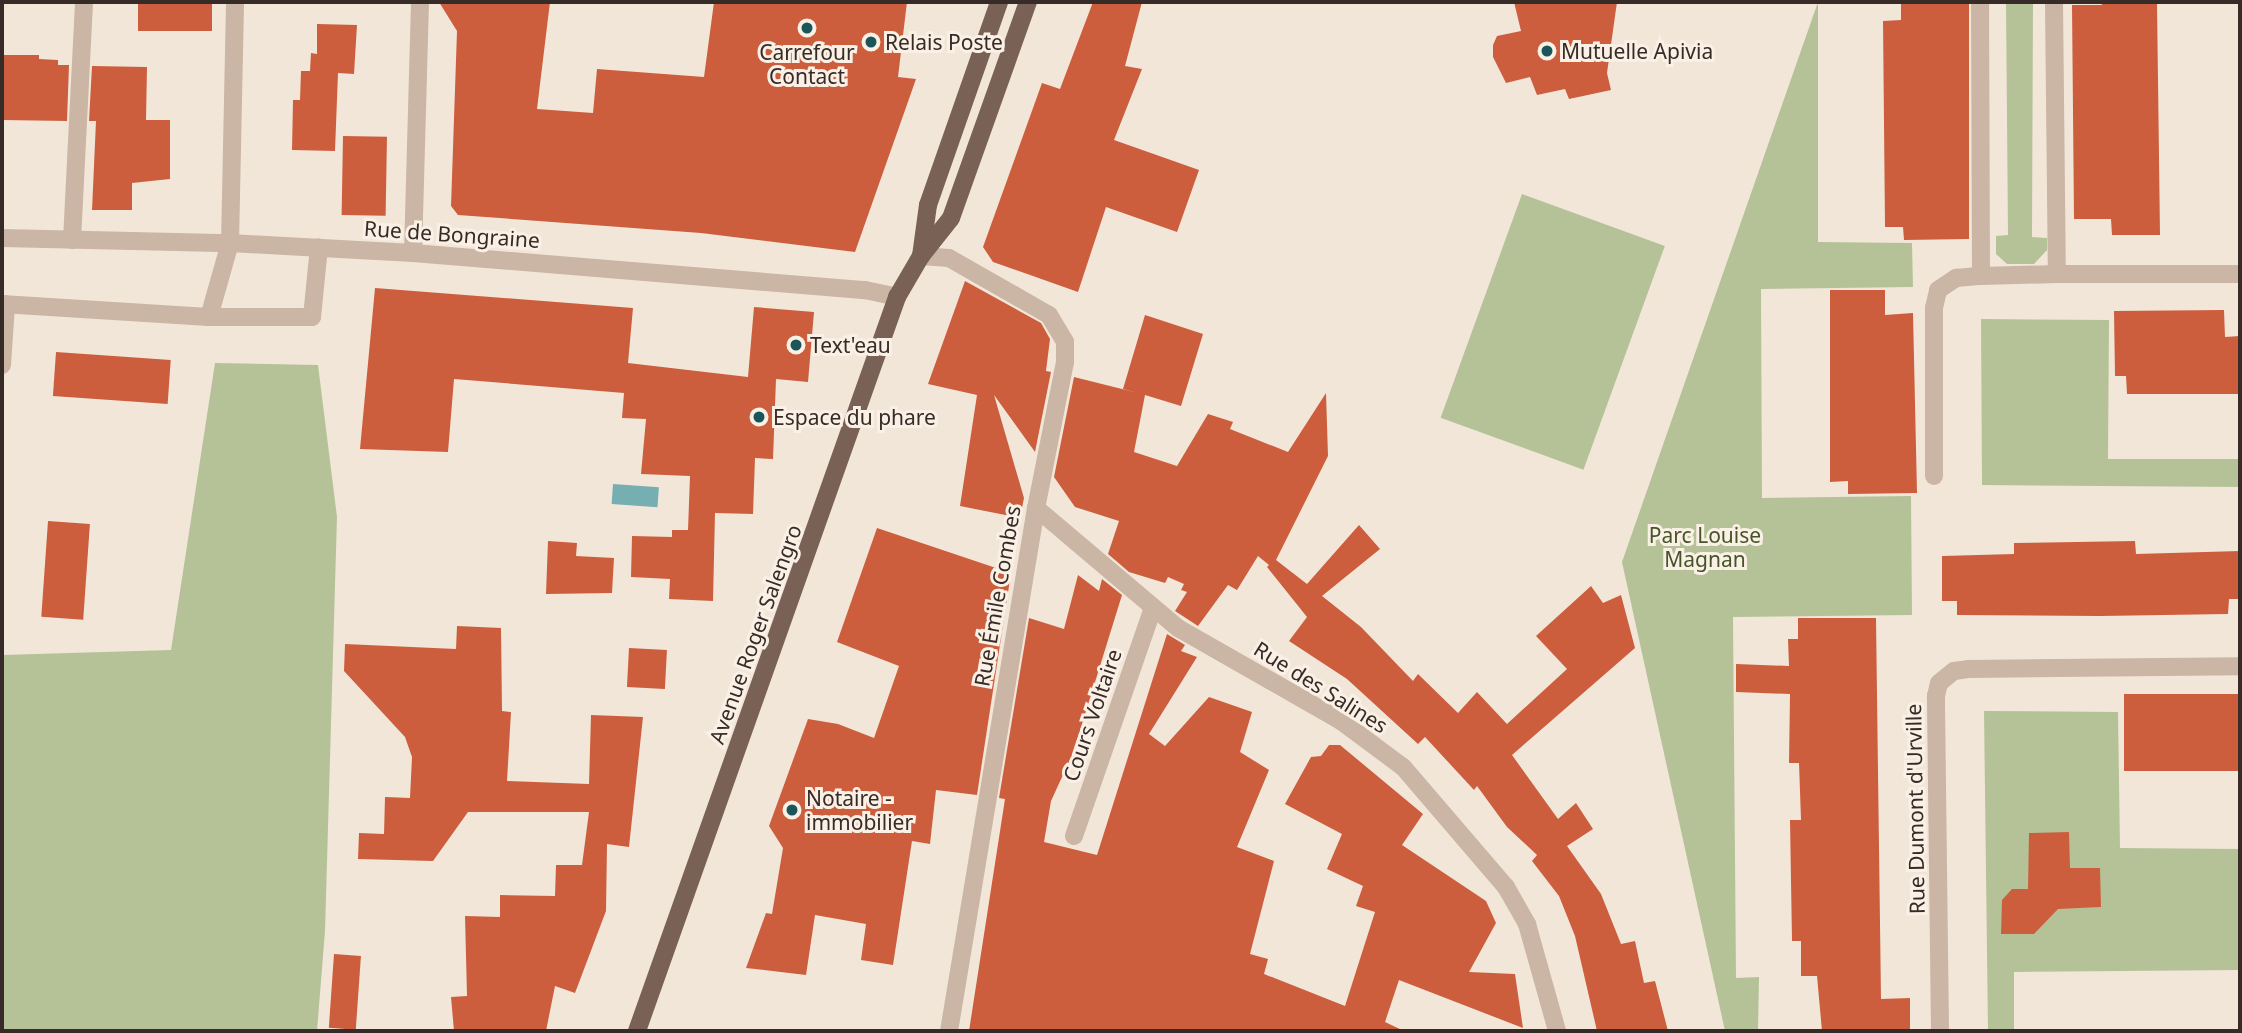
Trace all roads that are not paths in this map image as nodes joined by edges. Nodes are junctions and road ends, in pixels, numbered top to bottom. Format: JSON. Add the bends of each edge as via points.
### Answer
{"nodes":[{"id":1,"x":84,"y":2,"type":"edge"},
{"id":2,"x":235,"y":2,"type":"edge"},
{"id":3,"x":420,"y":2,"type":"edge"},
{"id":4,"x":999,"y":2,"type":"edge"},
{"id":5,"x":1028,"y":2,"type":"edge"},
{"id":6,"x":1980,"y":2,"type":"edge"},
{"id":7,"x":2054,"y":2,"type":"edge"},
{"id":8,"x":2,"y":238,"type":"edge"},
{"id":9,"x":72,"y":240,"type":"junction"},
{"id":10,"x":230,"y":243,"type":"junction"},
{"id":11,"x":319,"y":247,"type":"junction"},
{"id":12,"x":413,"y":253,"type":"junction"},
{"id":13,"x":921,"y":256,"type":"junction"},
{"id":14,"x":2057,"y":274,"type":"junction"},
{"id":15,"x":2240,"y":274,"type":"edge"},
{"id":16,"x":1981,"y":276,"type":"junction"},
{"id":17,"x":897,"y":297,"type":"junction"},
{"id":18,"x":4,"y":304,"type":"edge"},
{"id":19,"x":209,"y":317,"type":"junction"},
{"id":20,"x":2,"y":365,"type":"edge"},
{"id":21,"x":1934,"y":475,"type":"dead end"},
{"id":22,"x":1035,"y":508,"type":"junction"},
{"id":23,"x":1153,"y":608,"type":"junction"},
{"id":24,"x":2240,"y":666,"type":"edge"},
{"id":25,"x":1074,"y":836,"type":"dead end"},
{"id":26,"x":637,"y":1031,"type":"edge"},
{"id":27,"x":948,"y":1031,"type":"edge"},
{"id":28,"x":1557,"y":1031,"type":"edge"},
{"id":29,"x":1940,"y":1031,"type":"edge"}],
"edges":[{"from":1,"to":9,"type":"street"},
{"from":2,"to":10,"type":"street"},
{"from":3,"to":12,"type":"street"},
{"from":4,"to":13,"type":"main road","via":[[928,205]]},
{"from":5,"to":13,"type":"main road","via":[[951,218]]},
{"from":6,"to":16,"type":"street"},
{"from":7,"to":14,"type":"street"},
{"from":8,"to":9,"type":"street","name":"Rue de Bongraine"},
{"from":9,"to":10,"type":"street","name":"Rue de Bongraine"},
{"from":10,"to":11,"type":"street","name":"Rue de Bongraine"},
{"from":10,"to":19,"type":"street"},
{"from":11,"to":12,"type":"street","name":"Rue de Bongraine"},
{"from":11,"to":19,"type":"street","via":[[312,317]]},
{"from":12,"to":17,"type":"street","name":"Rue de Bongraine","via":[[864,290]]},
{"from":13,"to":17,"type":"main road","name":"Avenue Roger Salengro"},
{"from":13,"to":22,"type":"street","name":"Rue Émile Combes","via":[[948,258],[1057,324],[1065,342],[1065,362]]},
{"from":14,"to":15,"type":"street"},
{"from":14,"to":16,"type":"street"},
{"from":16,"to":21,"type":"street","via":[[1956,278],[1938,290]]},
{"from":17,"to":26,"type":"main road","name":"Avenue Roger Salengro"},
{"from":18,"to":19,"type":"street"},
{"from":18,"to":20,"type":"street"},
{"from":22,"to":23,"type":"street","name":"Rue des Salines"},
{"from":22,"to":27,"type":"street","name":"Rue Émile Combes"},
{"from":23,"to":25,"type":"street","name":"Cours Voltaire"},
{"from":23,"to":28,"type":"street","name":"Rue des Salines","via":[[1178,628],[1341,721],[1403,767],[1507,887],[1527,924]]},
{"from":24,"to":29,"type":"street","name":"Rue Dumont d'Urville","via":[[1968,669],[1955,671],[1939,683]]}]}
